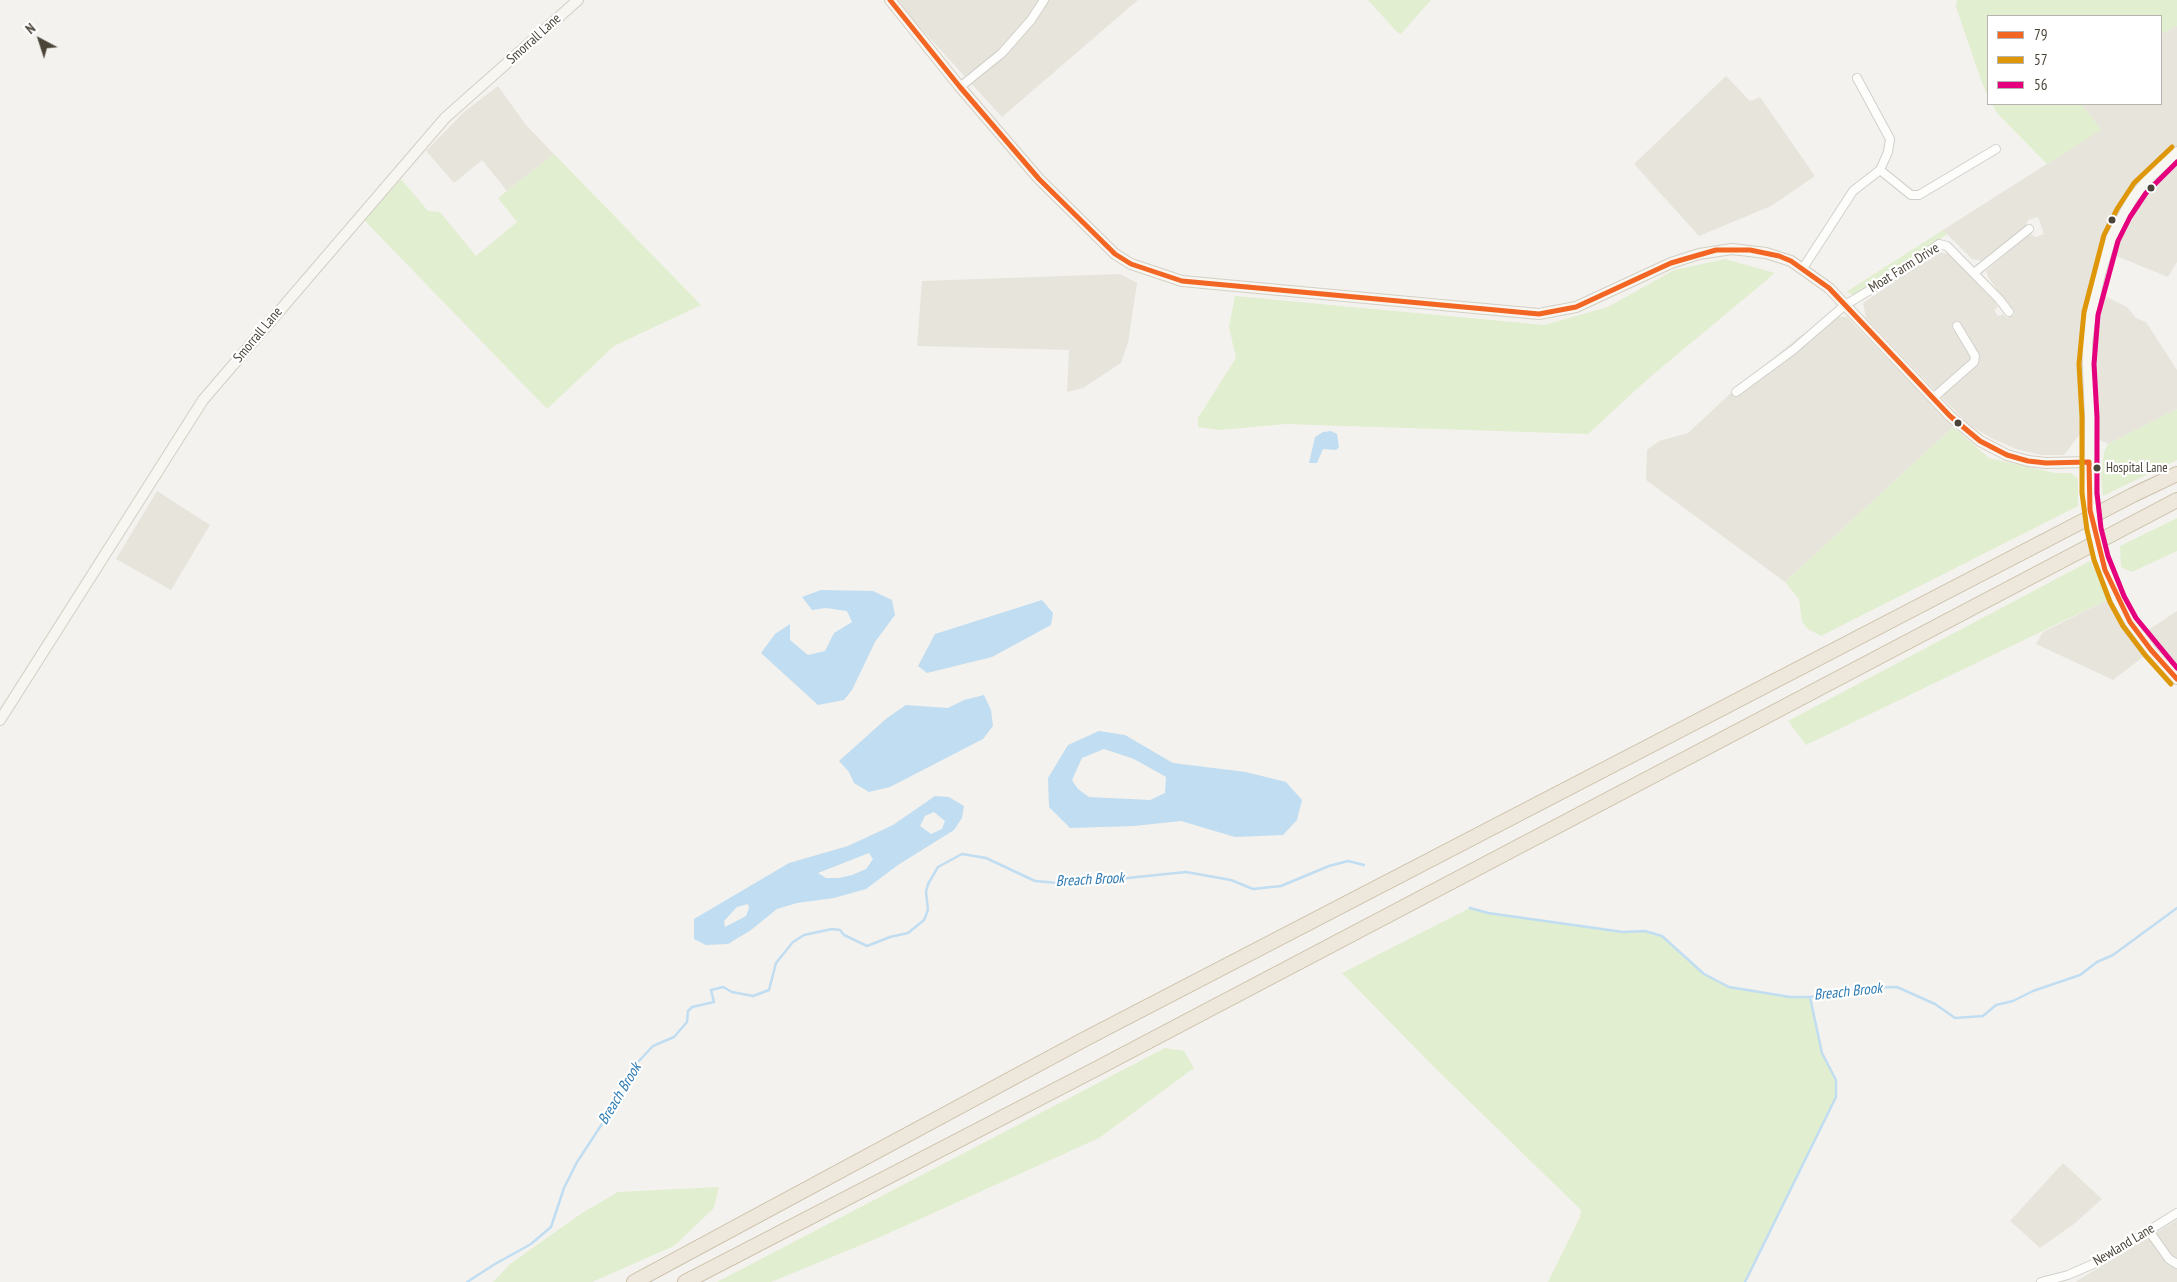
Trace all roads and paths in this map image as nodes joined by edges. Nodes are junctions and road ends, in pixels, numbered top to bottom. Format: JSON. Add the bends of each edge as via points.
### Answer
{"nodes":[{"id":1,"x":578,"y":0,"type":"edge"},
{"id":2,"x":890,"y":0,"type":"edge"},
{"id":3,"x":1044,"y":0,"type":"edge"},
{"id":4,"x":1857,"y":78,"type":"dead end"},
{"id":5,"x":960,"y":87,"type":"junction"},
{"id":6,"x":1996,"y":148,"type":"dead end"},
{"id":7,"x":2177,"y":152,"type":"edge"},
{"id":8,"x":1880,"y":170,"type":"junction"},
{"id":9,"x":2029,"y":229,"type":"dead end"},
{"id":10,"x":1803,"y":268,"type":"junction"},
{"id":11,"x":1974,"y":273,"type":"junction"},
{"id":12,"x":1846,"y":305,"type":"junction"},
{"id":13,"x":2009,"y":312,"type":"dead end"},
{"id":14,"x":1957,"y":326,"type":"dead end"},
{"id":15,"x":1736,"y":392,"type":"dead end"},
{"id":16,"x":1933,"y":398,"type":"junction"},
{"id":17,"x":2089,"y":462,"type":"junction"},
{"id":18,"x":2177,"y":474,"type":"edge"},
{"id":19,"x":2177,"y":500,"type":"edge"},
{"id":20,"x":2177,"y":679,"type":"edge"},
{"id":21,"x":0,"y":720,"type":"edge"},
{"id":22,"x":2177,"y":1213,"type":"edge"},
{"id":23,"x":2149,"y":1231,"type":"junction"},
{"id":24,"x":2177,"y":1264,"type":"edge"},
{"id":25,"x":634,"y":1282,"type":"edge"},
{"id":26,"x":685,"y":1282,"type":"edge"},
{"id":27,"x":2041,"y":1282,"type":"edge"}],
"edges":[{"from":1,"to":21,"type":"street","name":"Smorrall Lane","via":[[445,118],[203,400]]},
{"from":2,"to":5,"type":"street"},
{"from":3,"to":5,"type":"street","via":[[1002,53]]},
{"from":4,"to":8,"type":"street","via":[[1890,139]]},
{"from":5,"to":10,"type":"street","via":[[1040,179],[1115,254],[1131,264],[1182,281],[1539,314],[1576,307],[1671,263],[1716,250],[1766,253]]},
{"from":6,"to":8,"type":"street","via":[[1919,196],[1911,195]]},
{"from":7,"to":17,"type":"street","via":[[2150,176],[2132,199],[2104,260],[2090,314],[2087,343]]},
{"from":8,"to":10,"type":"street","via":[[1852,191]]},
{"from":9,"to":11,"type":"street"},
{"from":10,"to":12,"type":"street"},
{"from":11,"to":12,"type":"street","name":"Moat Farm Drive","via":[[1947,246],[1939,244],[1912,265]]},
{"from":11,"to":13,"type":"street"},
{"from":12,"to":15,"type":"street"},
{"from":12,"to":16,"type":"street"},
{"from":14,"to":16,"type":"street","via":[[1975,356],[1974,362]]},
{"from":16,"to":17,"type":"street","via":[[1964,429],[2007,455],[2046,463]]},
{"from":17,"to":20,"type":"street","bridge":true,"via":[[2094,529],[2113,590],[2140,636]]},
{"from":18,"to":25,"type":"highway","via":[[1085,1039]]},
{"from":19,"to":26,"type":"highway"},
{"from":22,"to":23,"type":"street","name":"Newland Lane"},
{"from":23,"to":24,"type":"street","via":[[2169,1259]]},
{"from":23,"to":27,"type":"street","name":"Newland Lane","via":[[2100,1261],[2068,1276]]}]}
